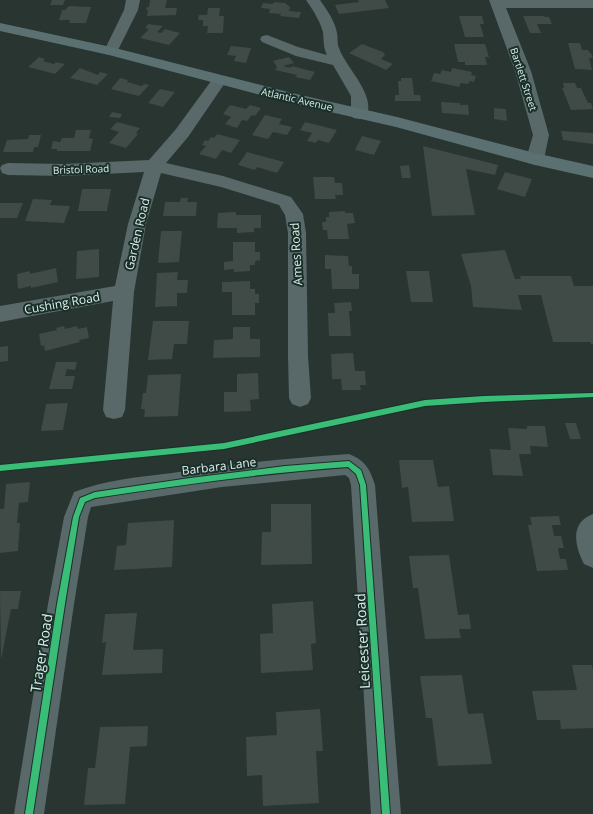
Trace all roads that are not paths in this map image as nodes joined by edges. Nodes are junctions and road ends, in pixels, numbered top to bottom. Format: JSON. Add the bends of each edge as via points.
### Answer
{"nodes":[{"id":1,"x":133,"y":0,"type":"edge"},
{"id":2,"x":313,"y":0,"type":"edge"},
{"id":3,"x":497,"y":2,"type":"edge"},
{"id":4,"x":593,"y":4,"type":"edge"},
{"id":5,"x":0,"y":27,"type":"edge"},
{"id":6,"x":267,"y":39,"type":"dead end"},
{"id":7,"x":111,"y":51,"type":"junction"},
{"id":8,"x":338,"y":61,"type":"junction"},
{"id":9,"x":219,"y":80,"type":"junction"},
{"id":10,"x":359,"y":114,"type":"junction"},
{"id":11,"x":535,"y":159,"type":"junction"},
{"id":12,"x":154,"y":166,"type":"junction"},
{"id":13,"x":8,"y":169,"type":"dead end"},
{"id":14,"x":593,"y":172,"type":"edge"},
{"id":15,"x":124,"y":292,"type":"junction"},
{"id":16,"x":0,"y":314,"type":"edge"},
{"id":17,"x":300,"y":398,"type":"dead end"},
{"id":18,"x":114,"y":410,"type":"dead end"},
{"id":19,"x":356,"y":469,"type":"joint"},
{"id":20,"x":85,"y":499,"type":"joint"},
{"id":21,"x":593,"y":525,"type":"edge"},
{"id":22,"x":593,"y":556,"type":"edge"},
{"id":23,"x":29,"y":814,"type":"edge"},
{"id":24,"x":386,"y":814,"type":"edge"}],
"edges":[{"from":1,"to":7,"type":"street","via":[[131,10]]},
{"from":2,"to":8,"type":"street","via":[[330,32],[331,48]]},
{"from":3,"to":4,"type":"street"},
{"from":3,"to":11,"type":"street","name":"Bartlett Street","via":[[523,71],[541,135]]},
{"from":5,"to":7,"type":"main road","name":"Atlantic Avenue"},
{"from":6,"to":8,"type":"street","via":[[279,46],[312,57]]},
{"from":7,"to":9,"type":"main road","name":"Atlantic Avenue"},
{"from":8,"to":10,"type":"street","via":[[359,96]]},
{"from":9,"to":10,"type":"main road","name":"Atlantic Avenue"},
{"from":9,"to":12,"type":"street","name":"Garden Road","via":[[182,133]]},
{"from":10,"to":11,"type":"main road","name":"Atlantic Avenue"},
{"from":11,"to":14,"type":"main road","name":"Atlantic Avenue"},
{"from":12,"to":13,"type":"street","name":"Bristol Road","via":[[64,170]]},
{"from":12,"to":15,"type":"street","name":"Garden Road","via":[[137,224]]},
{"from":12,"to":17,"type":"street","name":"Ames Road","via":[[268,194],[285,201],[294,214],[297,233]]},
{"from":15,"to":16,"type":"street","name":"Cushing Road"},
{"from":15,"to":18,"type":"street","name":"Garden Road"},
{"from":19,"to":20,"type":"street","name":"Barbara Lane","via":[[349,464],[259,472],[178,482],[95,495]]},
{"from":19,"to":24,"type":"street","name":"Leicester Road","via":[[360,472],[364,485],[368,529]]},
{"from":20,"to":23,"type":"street","name":"Trager Road","via":[[82,500],[76,517]]},
{"from":21,"to":22,"type":"street","via":[[589,530],[589,548]]}]}
